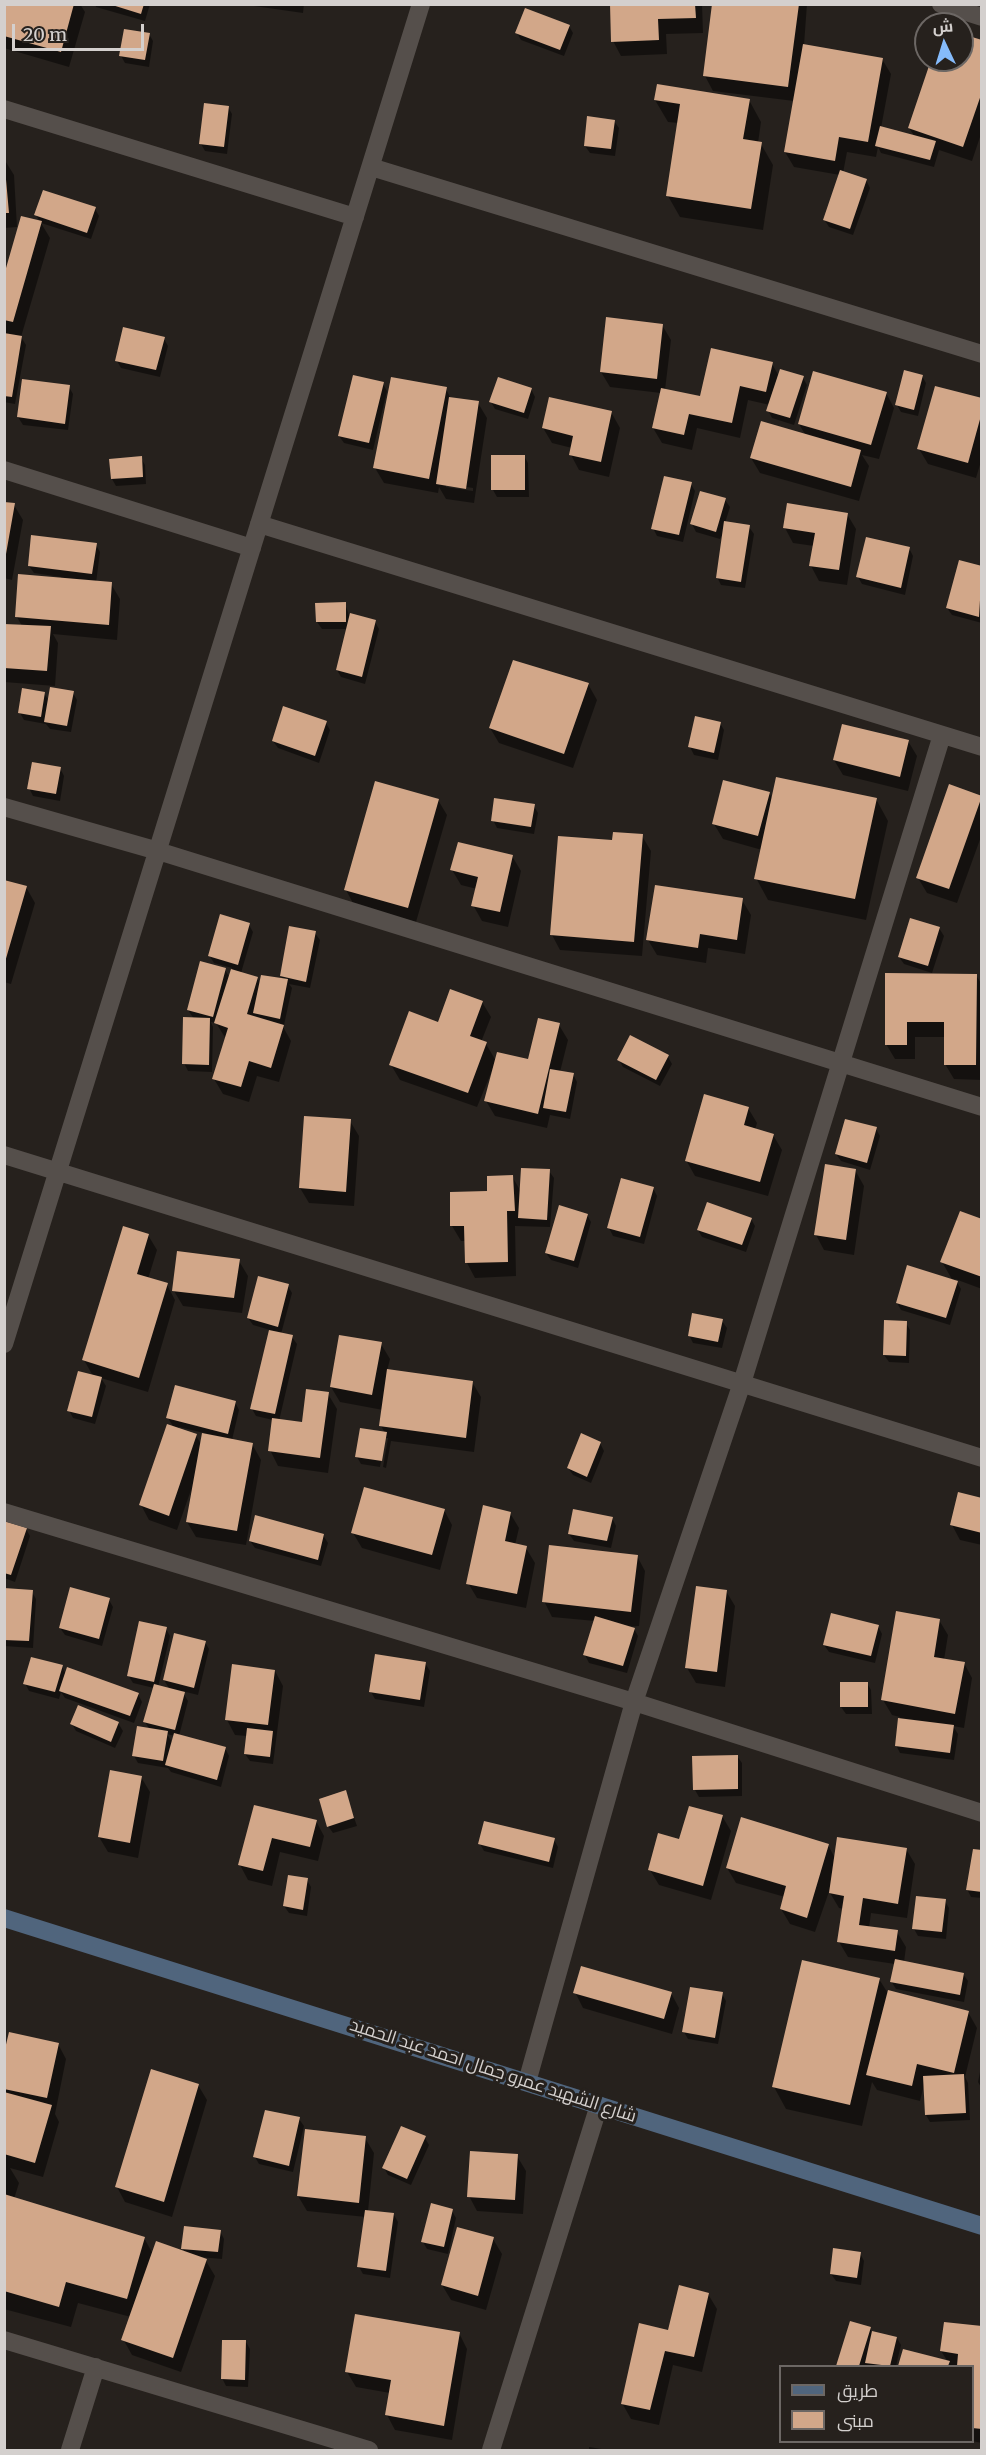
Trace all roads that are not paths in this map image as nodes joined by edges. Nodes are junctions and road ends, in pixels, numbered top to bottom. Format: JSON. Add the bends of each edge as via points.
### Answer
{"nodes":[{"id":1,"x":421,"y":4,"type":"edge"},
{"id":2,"x":941,"y":4,"type":"edge"},
{"id":3,"x":981,"y":17,"type":"edge"},
{"id":4,"x":4,"y":109,"type":"edge"},
{"id":5,"x":371,"y":167,"type":"junction"},
{"id":6,"x":355,"y":217,"type":"junction"},
{"id":7,"x":981,"y":354,"type":"edge"},
{"id":8,"x":4,"y":470,"type":"edge"},
{"id":9,"x":259,"y":524,"type":"junction"},
{"id":10,"x":252,"y":548,"type":"junction"},
{"id":11,"x":942,"y":735,"type":"junction"},
{"id":12,"x":981,"y":747,"type":"edge"},
{"id":13,"x":4,"y":807,"type":"edge"},
{"id":14,"x":158,"y":851,"type":"junction"},
{"id":15,"x":840,"y":1063,"type":"junction"},
{"id":16,"x":981,"y":1107,"type":"edge"},
{"id":17,"x":4,"y":1155,"type":"edge"},
{"id":18,"x":58,"y":1171,"type":"junction"},
{"id":19,"x":4,"y":1344,"type":"edge"},
{"id":20,"x":742,"y":1383,"type":"junction"},
{"id":21,"x":981,"y":1458,"type":"edge"},
{"id":22,"x":4,"y":1512,"type":"edge"},
{"id":23,"x":634,"y":1702,"type":"junction"},
{"id":24,"x":981,"y":1813,"type":"edge"},
{"id":25,"x":4,"y":1918,"type":"edge"},
{"id":26,"x":527,"y":2082,"type":"junction"},
{"id":27,"x":598,"y":2104,"type":"junction"},
{"id":28,"x":981,"y":2226,"type":"edge"},
{"id":29,"x":4,"y":2340,"type":"edge"},
{"id":30,"x":96,"y":2367,"type":"junction"},
{"id":31,"x":70,"y":2451,"type":"edge"},
{"id":32,"x":369,"y":2451,"type":"edge"},
{"id":33,"x":491,"y":2451,"type":"edge"}],
"edges":[{"from":1,"to":5,"type":"street"},
{"from":2,"to":3,"type":"street"},
{"from":4,"to":6,"type":"street"},
{"from":5,"to":6,"type":"street"},
{"from":5,"to":7,"type":"street"},
{"from":6,"to":9,"type":"street"},
{"from":8,"to":10,"type":"street"},
{"from":9,"to":10,"type":"street"},
{"from":9,"to":11,"type":"street"},
{"from":10,"to":14,"type":"street"},
{"from":11,"to":12,"type":"street"},
{"from":11,"to":15,"type":"street"},
{"from":13,"to":14,"type":"street"},
{"from":14,"to":15,"type":"street"},
{"from":14,"to":18,"type":"street"},
{"from":15,"to":16,"type":"street"},
{"from":15,"to":20,"type":"street"},
{"from":17,"to":18,"type":"street"},
{"from":18,"to":19,"type":"street"},
{"from":18,"to":20,"type":"street"},
{"from":20,"to":21,"type":"street"},
{"from":20,"to":23,"type":"street"},
{"from":22,"to":23,"type":"street"},
{"from":23,"to":24,"type":"street"},
{"from":23,"to":26,"type":"street"},
{"from":25,"to":26,"type":"street","name":"شارع الشهيد عمرو جمال احمد عبد الحميد"},
{"from":26,"to":27,"type":"street","name":"شارع الشهيد عمرو جمال احمد عبد الحميد"},
{"from":27,"to":28,"type":"street","name":"شارع الشهيد عمرو جمال احمد عبد الحميد"},
{"from":27,"to":33,"type":"street"},
{"from":29,"to":30,"type":"street"},
{"from":30,"to":31,"type":"street"},
{"from":30,"to":32,"type":"street"}]}
